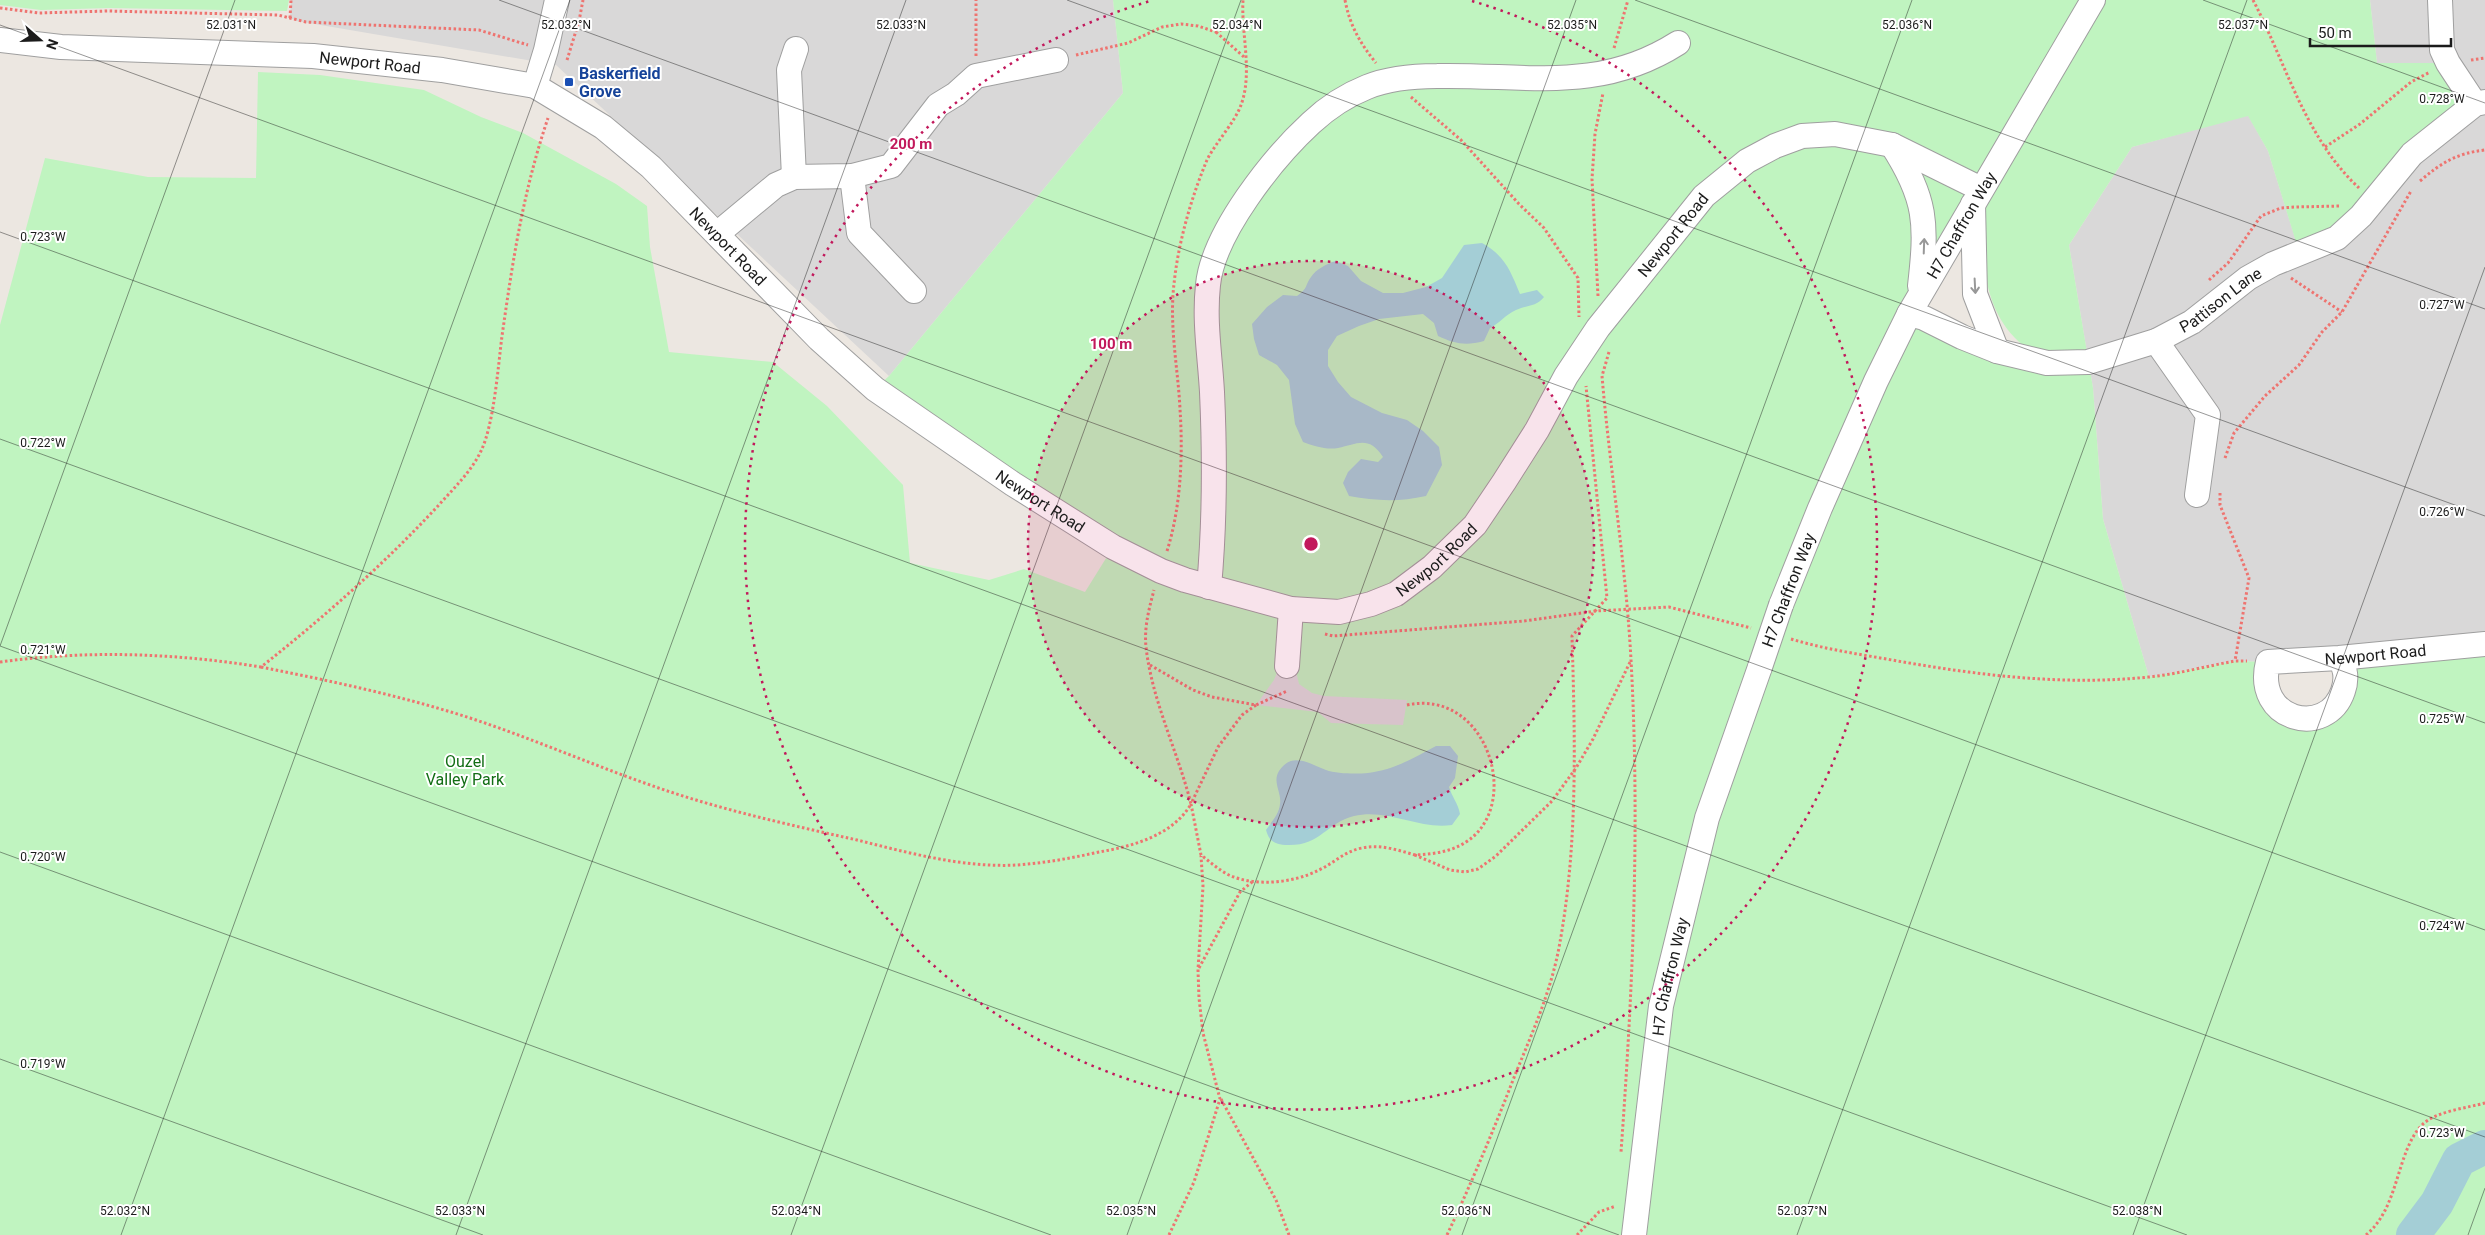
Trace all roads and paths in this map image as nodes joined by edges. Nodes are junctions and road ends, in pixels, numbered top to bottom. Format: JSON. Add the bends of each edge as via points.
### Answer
{"nodes":[{"id":1,"x":291,"y":0,"type":"edge"},
{"id":2,"x":557,"y":0,"type":"edge"},
{"id":3,"x":582,"y":0,"type":"edge"},
{"id":4,"x":976,"y":0,"type":"edge"},
{"id":5,"x":1345,"y":0,"type":"edge"},
{"id":6,"x":1628,"y":0,"type":"edge"},
{"id":7,"x":2093,"y":0,"type":"edge"},
{"id":8,"x":2253,"y":0,"type":"edge"},
{"id":9,"x":2440,"y":0,"type":"edge"},
{"id":10,"x":0,"y":8,"type":"edge"},
{"id":11,"x":290,"y":18,"type":"junction"},
{"id":12,"x":1242,"y":21,"type":"dead end"},
{"id":13,"x":1216,"y":32,"type":"junction"},
{"id":14,"x":0,"y":40,"type":"edge"},
{"id":15,"x":1678,"y":43,"type":"dead end"},
{"id":16,"x":796,"y":49,"type":"dead end"},
{"id":17,"x":546,"y":50,"type":"junction"},
{"id":18,"x":568,"y":57,"type":"junction"},
{"id":19,"x":1245,"y":58,"type":"dead end"},
{"id":20,"x":2485,"y":58,"type":"edge"},
{"id":21,"x":1056,"y":60,"type":"joint"},
{"id":22,"x":2448,"y":63,"type":"junction"},
{"id":23,"x":565,"y":66,"type":"dead end"},
{"id":24,"x":1608,"y":73,"type":"junction"},
{"id":25,"x":976,"y":76,"type":"junction"},
{"id":26,"x":1391,"y":79,"type":"junction"},
{"id":27,"x":535,"y":86,"type":"junction"},
{"id":28,"x":556,"y":97,"type":"junction"},
{"id":29,"x":2480,"y":103,"type":"edge"},
{"id":30,"x":1892,"y":145,"type":"junction"},
{"id":31,"x":2325,"y":147,"type":"junction"},
{"id":32,"x":2485,"y":150,"type":"edge"},
{"id":33,"x":852,"y":176,"type":"junction"},
{"id":34,"x":794,"y":177,"type":"junction"},
{"id":35,"x":2363,"y":193,"type":"junction"},
{"id":36,"x":1977,"y":196,"type":"junction"},
{"id":37,"x":2347,"y":205,"type":"dead end"},
{"id":38,"x":717,"y":234,"type":"junction"},
{"id":39,"x":2273,"y":264,"type":"junction"},
{"id":40,"x":2208,"y":281,"type":"dead end"},
{"id":41,"x":914,"y":291,"type":"dead end"},
{"id":42,"x":1914,"y":304,"type":"junction"},
{"id":43,"x":2342,"y":312,"type":"junction"},
{"id":44,"x":1598,"y":328,"type":"junction"},
{"id":45,"x":2156,"y":341,"type":"junction"},
{"id":46,"x":1582,"y":350,"type":"junction"},
{"id":47,"x":1997,"y":351,"type":"junction"},
{"id":48,"x":2224,"y":459,"type":"dead end"},
{"id":49,"x":2220,"y":486,"type":"dead end"},
{"id":50,"x":2197,"y":495,"type":"dead end"},
{"id":51,"x":1161,"y":571,"type":"junction"},
{"id":52,"x":1209,"y":587,"type":"junction"},
{"id":53,"x":1291,"y":610,"type":"junction"},
{"id":54,"x":2485,"y":644,"type":"edge"},
{"id":55,"x":1631,"y":658,"type":"junction"},
{"id":56,"x":2339,"y":658,"type":"junction"},
{"id":57,"x":2235,"y":661,"type":"dead end"},
{"id":58,"x":0,"y":662,"type":"edge"},
{"id":59,"x":1150,"y":665,"type":"junction"},
{"id":60,"x":1288,"y":666,"type":"dead end"},
{"id":61,"x":261,"y":667,"type":"junction"},
{"id":62,"x":1287,"y":691,"type":"dead end"},
{"id":63,"x":1256,"y":705,"type":"junction"},
{"id":64,"x":1407,"y":705,"type":"dead end"},
{"id":65,"x":1576,"y":768,"type":"junction"},
{"id":66,"x":1191,"y":804,"type":"junction"},
{"id":67,"x":1201,"y":855,"type":"junction"},
{"id":68,"x":1415,"y":855,"type":"junction"},
{"id":69,"x":1252,"y":882,"type":"junction"},
{"id":70,"x":1198,"y":970,"type":"junction"},
{"id":71,"x":1220,"y":1099,"type":"junction"},
{"id":72,"x":2485,"y":1104,"type":"edge"},
{"id":73,"x":1620,"y":1158,"type":"dead end"},
{"id":74,"x":1617,"y":1196,"type":"dead end"},
{"id":75,"x":1617,"y":1206,"type":"junction"},
{"id":76,"x":1616,"y":1216,"type":"dead end"},
{"id":77,"x":1169,"y":1235,"type":"edge"},
{"id":78,"x":1289,"y":1235,"type":"edge"},
{"id":79,"x":1447,"y":1235,"type":"edge"},
{"id":80,"x":1576,"y":1235,"type":"edge"},
{"id":81,"x":1634,"y":1235,"type":"edge"},
{"id":82,"x":2366,"y":1235,"type":"edge"}],
"edges":[{"from":1,"to":11,"type":"path"},
{"from":2,"to":17,"type":"street"},
{"from":3,"to":18,"type":"path"},
{"from":4,"to":25,"type":"path"},
{"from":5,"to":26,"type":"path","via":[[1349,21],[1360,43]]},
{"from":6,"to":24,"type":"path"},
{"from":7,"to":36,"type":"street","name":"H7 Chaffron Way"},
{"from":8,"to":31,"type":"path","via":[[2307,119]]},
{"from":9,"to":22,"type":"street","via":[[2442,50]]},
{"from":10,"to":11,"type":"path","via":[[40,13],[278,14]]},
{"from":11,"to":17,"type":"path","via":[[306,22],[479,30]]},
{"from":12,"to":13,"type":"path"},
{"from":13,"to":19,"type":"path"},
{"from":13,"to":21,"type":"path","via":[[1181,24],[1162,27],[1128,43]]},
{"from":14,"to":27,"type":"street","name":"Newport Road","via":[[61,47],[314,56],[442,70]]},
{"from":15,"to":24,"type":"street","via":[[1635,66]]},
{"from":16,"to":34,"type":"street","via":[[789,70]]},
{"from":17,"to":18,"type":"path"},
{"from":17,"to":27,"type":"street"},
{"from":18,"to":23,"type":"path"},
{"from":20,"to":22,"type":"path"},
{"from":21,"to":25,"type":"street"},
{"from":22,"to":29,"type":"street"},
{"from":22,"to":31,"type":"path","via":[[2411,82],[2360,124]]},
{"from":24,"to":26,"type":"street","via":[[1522,80],[1463,75]]},
{"from":24,"to":44,"type":"path","via":[[1595,134],[1592,179]]},
{"from":25,"to":33,"type":"street","via":[[938,105],[891,166]]},
{"from":26,"to":46,"type":"path","via":[[1461,140],[1544,228],[1578,278]]},
{"from":26,"to":52,"type":"street","via":[[1339,102],[1312,122],[1285,149],[1262,180],[1231,222],[1218,249],[1208,283],[1206,326],[1216,495]]},
{"from":27,"to":28,"type":"street","name":"Newport Road"},
{"from":28,"to":38,"type":"street","name":"Newport Road","via":[[603,127],[644,161]]},
{"from":28,"to":61,"type":"path","via":[[528,182],[515,243],[492,404],[481,450],[466,474],[374,570]]},
{"from":29,"to":35,"type":"street","name":"Pattison Lane"},
{"from":30,"to":36,"type":"street","name":"Newport Road"},
{"from":42,"to":30,"type":"street","one_way":true,"via":[[1924,245],[1923,210],[1909,171]]},
{"from":30,"to":44,"type":"street","name":"Newport Road","via":[[1835,134],[1802,136],[1747,161],[1704,196]]},
{"from":31,"to":35,"type":"path"},
{"from":32,"to":43,"type":"path","via":[[2463,152],[2435,168],[2416,184]]},
{"from":33,"to":34,"type":"street"},
{"from":33,"to":41,"type":"street","via":[[859,233]]},
{"from":34,"to":38,"type":"street","via":[[776,185]]},
{"from":35,"to":39,"type":"street","name":"Pattison Lane","via":[[2337,238]]},
{"from":36,"to":42,"type":"street","name":"H7 Chaffron Way"},
{"from":36,"to":47,"type":"street","one_way":true,"via":[[1975,294]]},
{"from":37,"to":40,"type":"path","via":[[2281,208],[2261,216],[2228,263]]},
{"from":38,"to":51,"type":"street","name":"Newport Road","via":[[819,339],[875,389],[1073,523]]},
{"from":39,"to":43,"type":"path"},
{"from":39,"to":45,"type":"street","name":"Pattison Lane","via":[[2248,278],[2192,322]]},
{"from":42,"to":47,"type":"street","name":"Pattison Lane","via":[[1924,318]]},
{"from":42,"to":81,"type":"street","name":"H7 Chaffron Way","bridge":true,"via":[[1820,508],[1781,605],[1706,818],[1663,996]]},
{"from":43,"to":48,"type":"path","via":[[2322,332],[2299,365],[2264,396],[2234,432]]},
{"from":44,"to":46,"type":"street","name":"Newport Road"},
{"from":44,"to":55,"type":"path","via":[[1610,348],[1602,376]]},
{"from":45,"to":47,"type":"street","name":"Pattison Lane","via":[[2088,362],[2047,363]]},
{"from":45,"to":50,"type":"street","via":[[2208,415]]},
{"from":46,"to":53,"type":"street","name":"Newport Road","via":[[1475,525],[1432,567],[1396,594],[1371,604],[1339,612]]},
{"from":46,"to":65,"type":"path","via":[[1607,598],[1572,636]]},
{"from":49,"to":57,"type":"path","via":[[2220,505],[2249,578]]},
{"from":51,"to":52,"type":"street","name":"Newport Road"},
{"from":51,"to":59,"type":"path","via":[[1146,625]]},
{"from":52,"to":53,"type":"street","name":"Newport Road"},
{"from":53,"to":60,"type":"street"},
{"from":54,"to":56,"type":"street","name":"Newport Road"},
{"from":55,"to":65,"type":"path"},
{"from":55,"to":73,"type":"path","via":[[1636,878],[1632,995]]},
{"from":56,"to":56,"type":"street","name":"Newport Road","via":[[2345,671],[2345,685],[2341,697],[2324,714],[2311,718],[2287,715],[2270,700],[2265,683],[2268,662]]},
{"from":58,"to":61,"type":"path","via":[[70,654],[150,654]]},
{"from":59,"to":63,"type":"path","via":[[1193,690]]},
{"from":59,"to":66,"type":"path","via":[[1156,695],[1182,767]]},
{"from":61,"to":66,"type":"path","via":[[444,710],[695,800],[894,849],[959,861],[1016,865],[1117,849],[1173,827]]},
{"from":62,"to":63,"type":"path"},
{"from":63,"to":66,"type":"path","via":[[1242,715],[1218,747]]},
{"from":64,"to":68,"type":"path","via":[[1417,702],[1434,704],[1453,709],[1466,718],[1484,740],[1494,789],[1491,808],[1475,835],[1451,850]]},
{"from":65,"to":68,"type":"path","via":[[1552,801],[1496,856],[1478,869],[1465,872],[1450,870]]},
{"from":65,"to":79,"type":"path","via":[[1567,891],[1560,943],[1547,996],[1472,1183]]},
{"from":66,"to":67,"type":"path"},
{"from":67,"to":69,"type":"path","via":[[1227,874]]},
{"from":67,"to":70,"type":"path","via":[[1203,886]]},
{"from":68,"to":69,"type":"path","via":[[1386,848],[1363,848],[1348,852],[1306,876]]},
{"from":69,"to":70,"type":"path","via":[[1236,899]]},
{"from":70,"to":71,"type":"path","via":[[1203,1033]]},
{"from":71,"to":77,"type":"path","via":[[1194,1182]]},
{"from":71,"to":78,"type":"path","via":[[1276,1200]]},
{"from":72,"to":82,"type":"path","via":[[2437,1116],[2424,1124],[2410,1145],[2385,1211]]},
{"from":74,"to":75,"type":"path"},
{"from":75,"to":76,"type":"path"},
{"from":75,"to":80,"type":"path","via":[[1598,1212]]}]}
